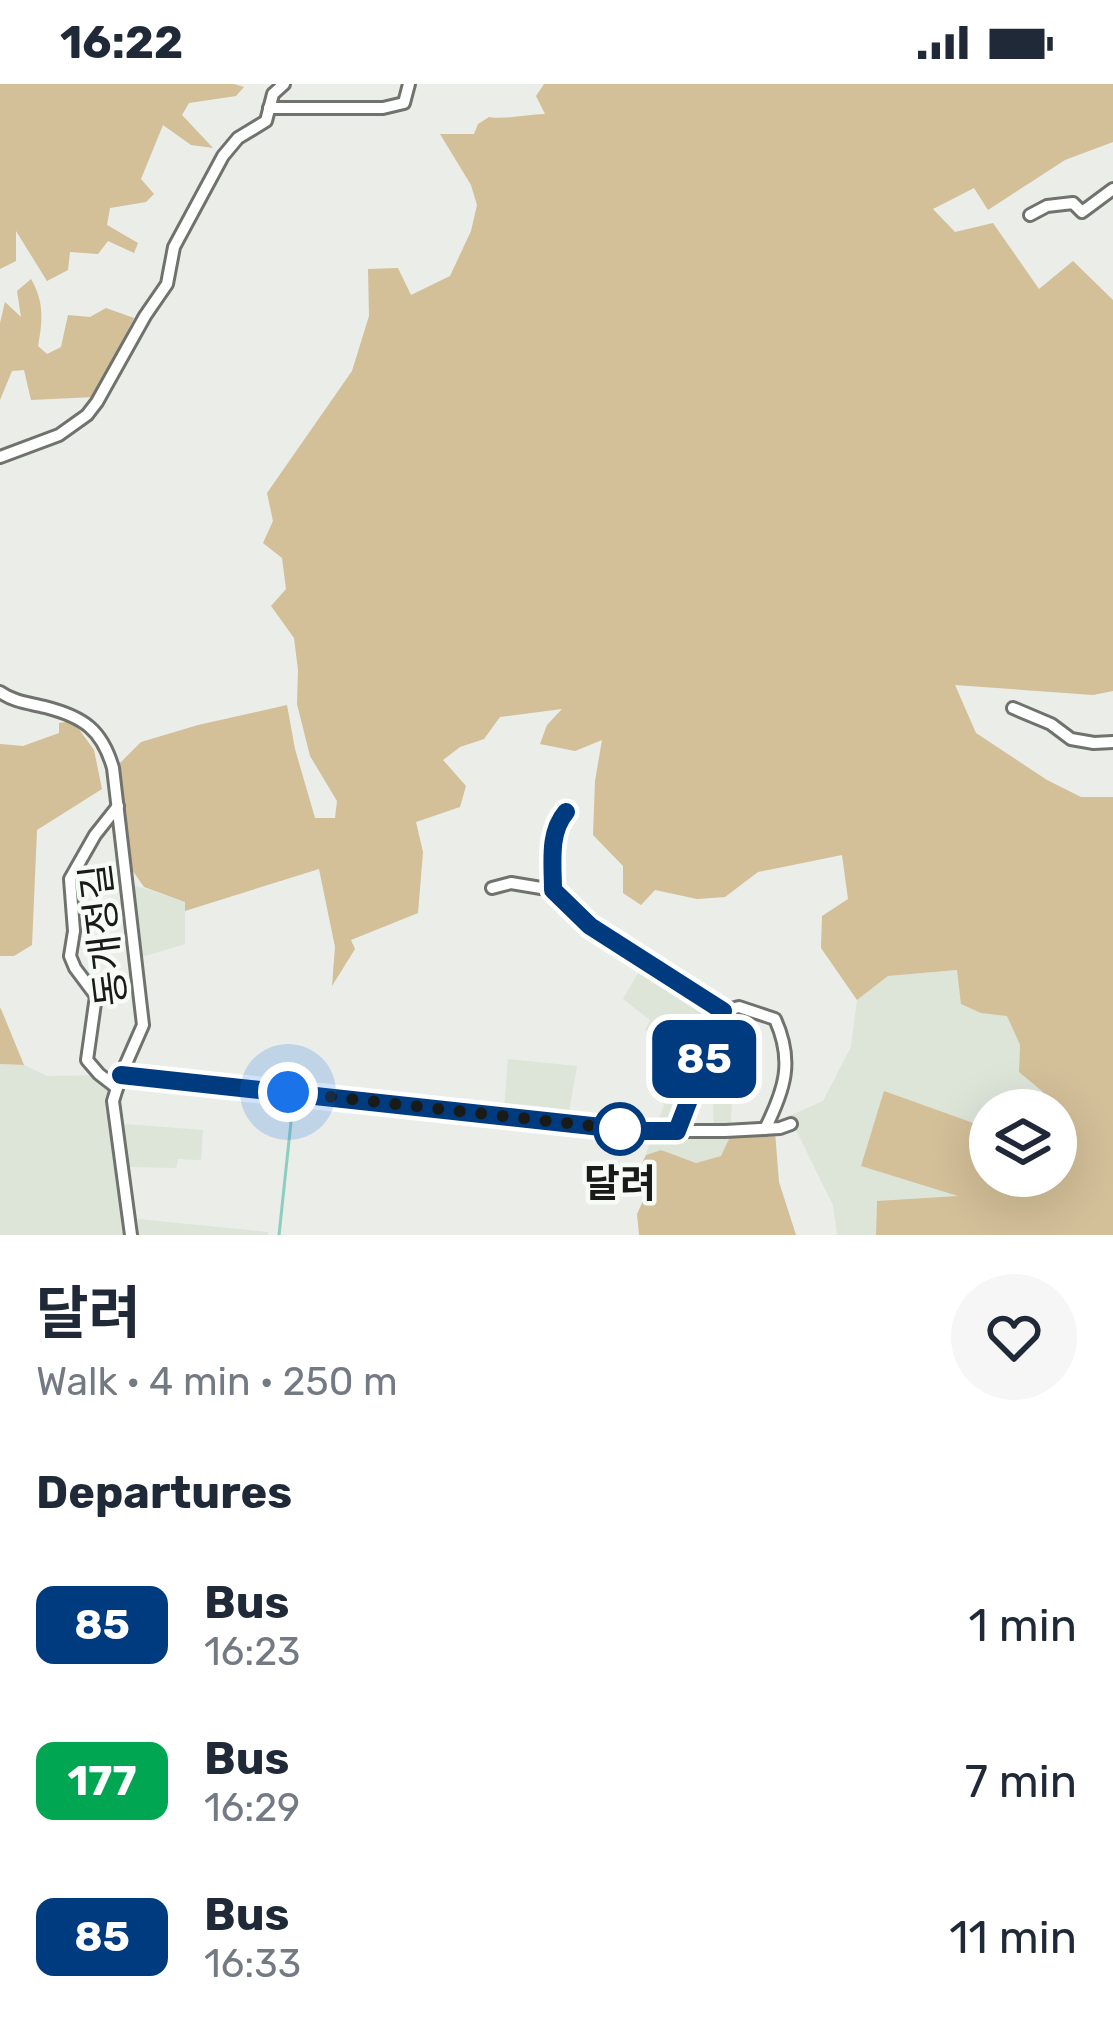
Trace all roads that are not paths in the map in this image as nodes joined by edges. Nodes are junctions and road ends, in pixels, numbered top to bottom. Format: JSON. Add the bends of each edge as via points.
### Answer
{"nodes":[{"id":1,"x":284,"y":84,"type":"edge"},
{"id":2,"x":409,"y":84,"type":"edge"},
{"id":3,"x":269,"y":108,"type":"junction"},
{"id":4,"x":1113,"y":189,"type":"edge"},
{"id":5,"x":1030,"y":215,"type":"dead end"},
{"id":6,"x":0,"y":457,"type":"edge"},
{"id":7,"x":1,"y":695,"type":"edge"},
{"id":8,"x":1013,"y":708,"type":"dead end"},
{"id":9,"x":1113,"y":742,"type":"edge"},
{"id":10,"x":118,"y":806,"type":"junction"},
{"id":11,"x":566,"y":812,"type":"dead end"},
{"id":12,"x":492,"y":888,"type":"dead end"},
{"id":13,"x":553,"y":890,"type":"junction"},
{"id":14,"x":723,"y":1011,"type":"junction"},
{"id":15,"x":119,"y":1081,"type":"junction"},
{"id":16,"x":790,"y":1124,"type":"dead end"},
{"id":17,"x":765,"y":1129,"type":"junction"},
{"id":18,"x":677,"y":1131,"type":"junction"},
{"id":19,"x":131,"y":1235,"type":"edge"}],
"edges":[{"from":1,"to":3,"type":"street"},
{"from":2,"to":3,"type":"street","via":[[404,103],[383,108]]},
{"from":3,"to":6,"type":"street","via":[[266,121],[223,156],[174,247],[167,284],[87,415]]},
{"from":4,"to":5,"type":"street","via":[[1082,212],[1073,203]]},
{"from":7,"to":10,"type":"street","name":"동개정길","via":[[76,717],[105,742]]},
{"from":8,"to":9,"type":"street","via":[[1071,739]]},
{"from":10,"to":15,"type":"street","name":"동개정길","via":[[143,1025]]},
{"from":10,"to":15,"type":"street","via":[[70,879],[70,956],[96,996],[87,1060]]},
{"from":11,"to":13,"type":"street","via":[[554,834]]},
{"from":12,"to":13,"type":"street"},
{"from":13,"to":14,"type":"street","via":[[590,926]]},
{"from":14,"to":17,"type":"street","via":[[740,1006],[775,1019],[782,1034],[785,1074]]},
{"from":14,"to":18,"type":"street"},
{"from":15,"to":18,"type":"street"},
{"from":15,"to":19,"type":"street","name":"동개정길","via":[[113,1101]]},
{"from":16,"to":17,"type":"street"},
{"from":17,"to":18,"type":"street"}]}
